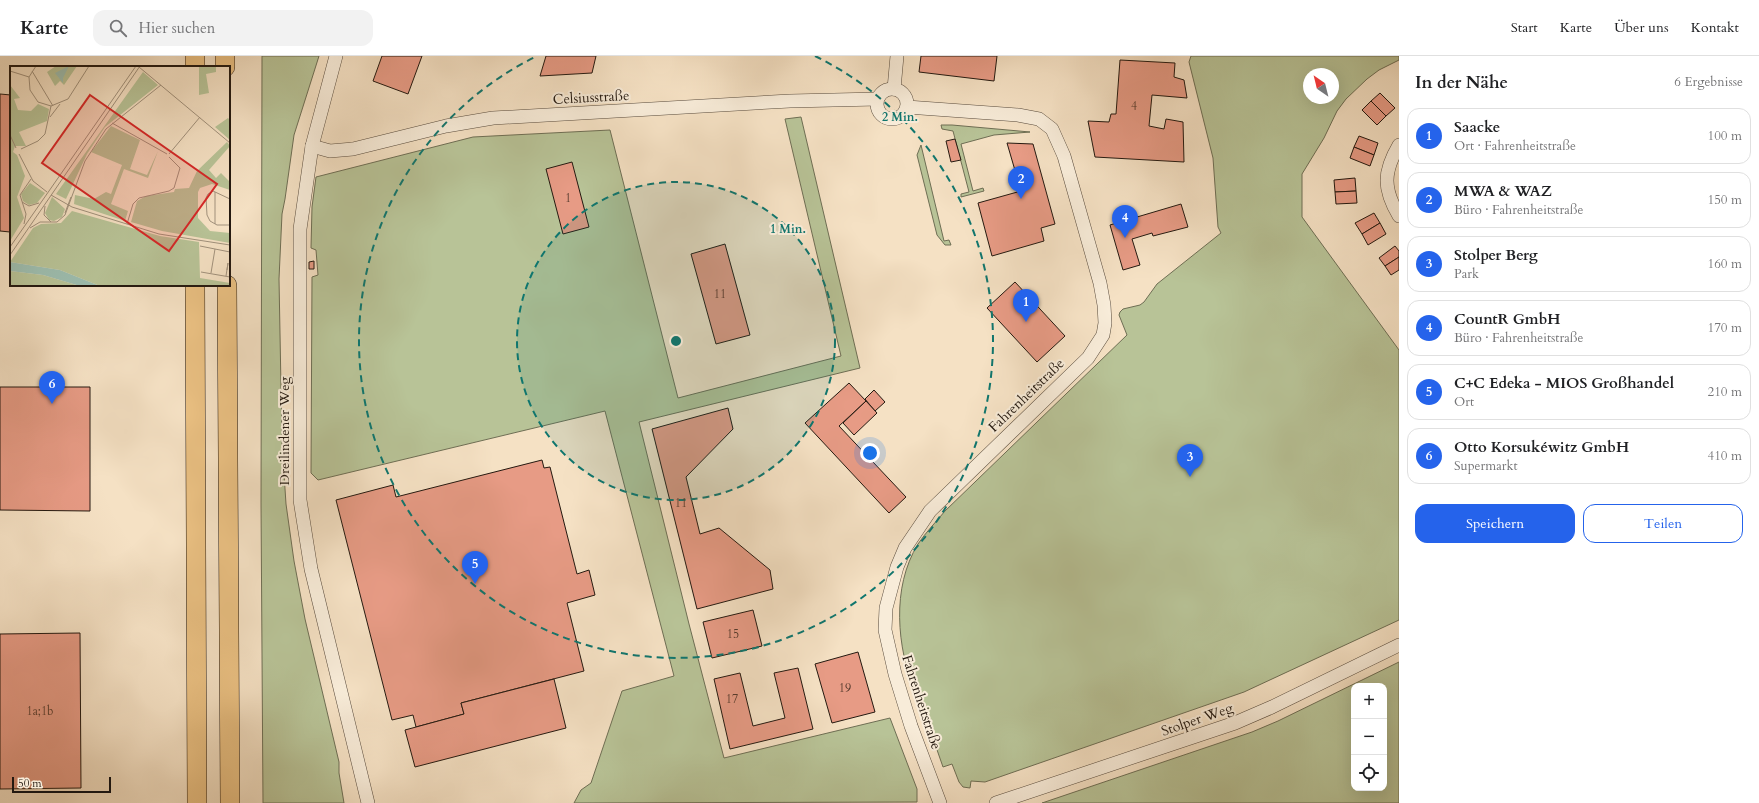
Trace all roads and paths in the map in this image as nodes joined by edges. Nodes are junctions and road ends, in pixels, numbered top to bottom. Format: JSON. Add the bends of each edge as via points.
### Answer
{"nodes":[{"id":1,"x":336,"y":56,"type":"edge"},
{"id":2,"x":897,"y":56,"type":"edge"},
{"id":3,"x":894,"y":89,"type":"junction"},
{"id":4,"x":877,"y":99,"type":"junction"},
{"id":5,"x":907,"y":106,"type":"junction"},
{"id":6,"x":1399,"y":145,"type":"edge"},
{"id":7,"x":312,"y":146,"type":"junction"},
{"id":8,"x":1399,"y":216,"type":"edge"},
{"id":9,"x":195,"y":286,"type":"edge"},
{"id":10,"x":227,"y":286,"type":"edge"},
{"id":11,"x":1399,"y":645,"type":"edge"},
{"id":12,"x":197,"y":803,"type":"edge"},
{"id":13,"x":230,"y":803,"type":"edge"},
{"id":14,"x":368,"y":803,"type":"edge"},
{"id":15,"x":940,"y":803,"type":"edge"},
{"id":16,"x":996,"y":803,"type":"edge"}],
"edges":[{"from":1,"to":7,"type":"street","name":"Dreilindener Weg"},
{"from":2,"to":3,"type":"street"},
{"from":3,"to":4,"type":"street","via":[[884,91]]},
{"from":3,"to":5,"type":"street","via":[[905,97]]},
{"from":4,"to":5,"type":"street","via":[[876,109],[887,119],[898,119]]},
{"from":4,"to":7,"type":"street","name":"Celsiusstraße","via":[[790,101],[493,118],[330,152]]},
{"from":5,"to":15,"type":"street","name":"Fahrenheitstraße","via":[[1018,115],[1040,118],[1048,125],[1064,156],[1100,284],[1105,323],[1103,335],[1088,358],[930,511],[905,548],[897,567],[886,608],[885,630],[912,726]]},
{"from":6,"to":8,"type":"street","via":[[1386,174],[1391,201]]},
{"from":7,"to":14,"type":"street","name":"Dreilindener Weg","via":[[300,229],[300,500],[311,569]]},
{"from":9,"to":12,"type":"highway"},
{"from":10,"to":13,"type":"highway"},
{"from":11,"to":16,"type":"street","name":"Stolper Weg","via":[[1272,708],[1235,723]]}]}
